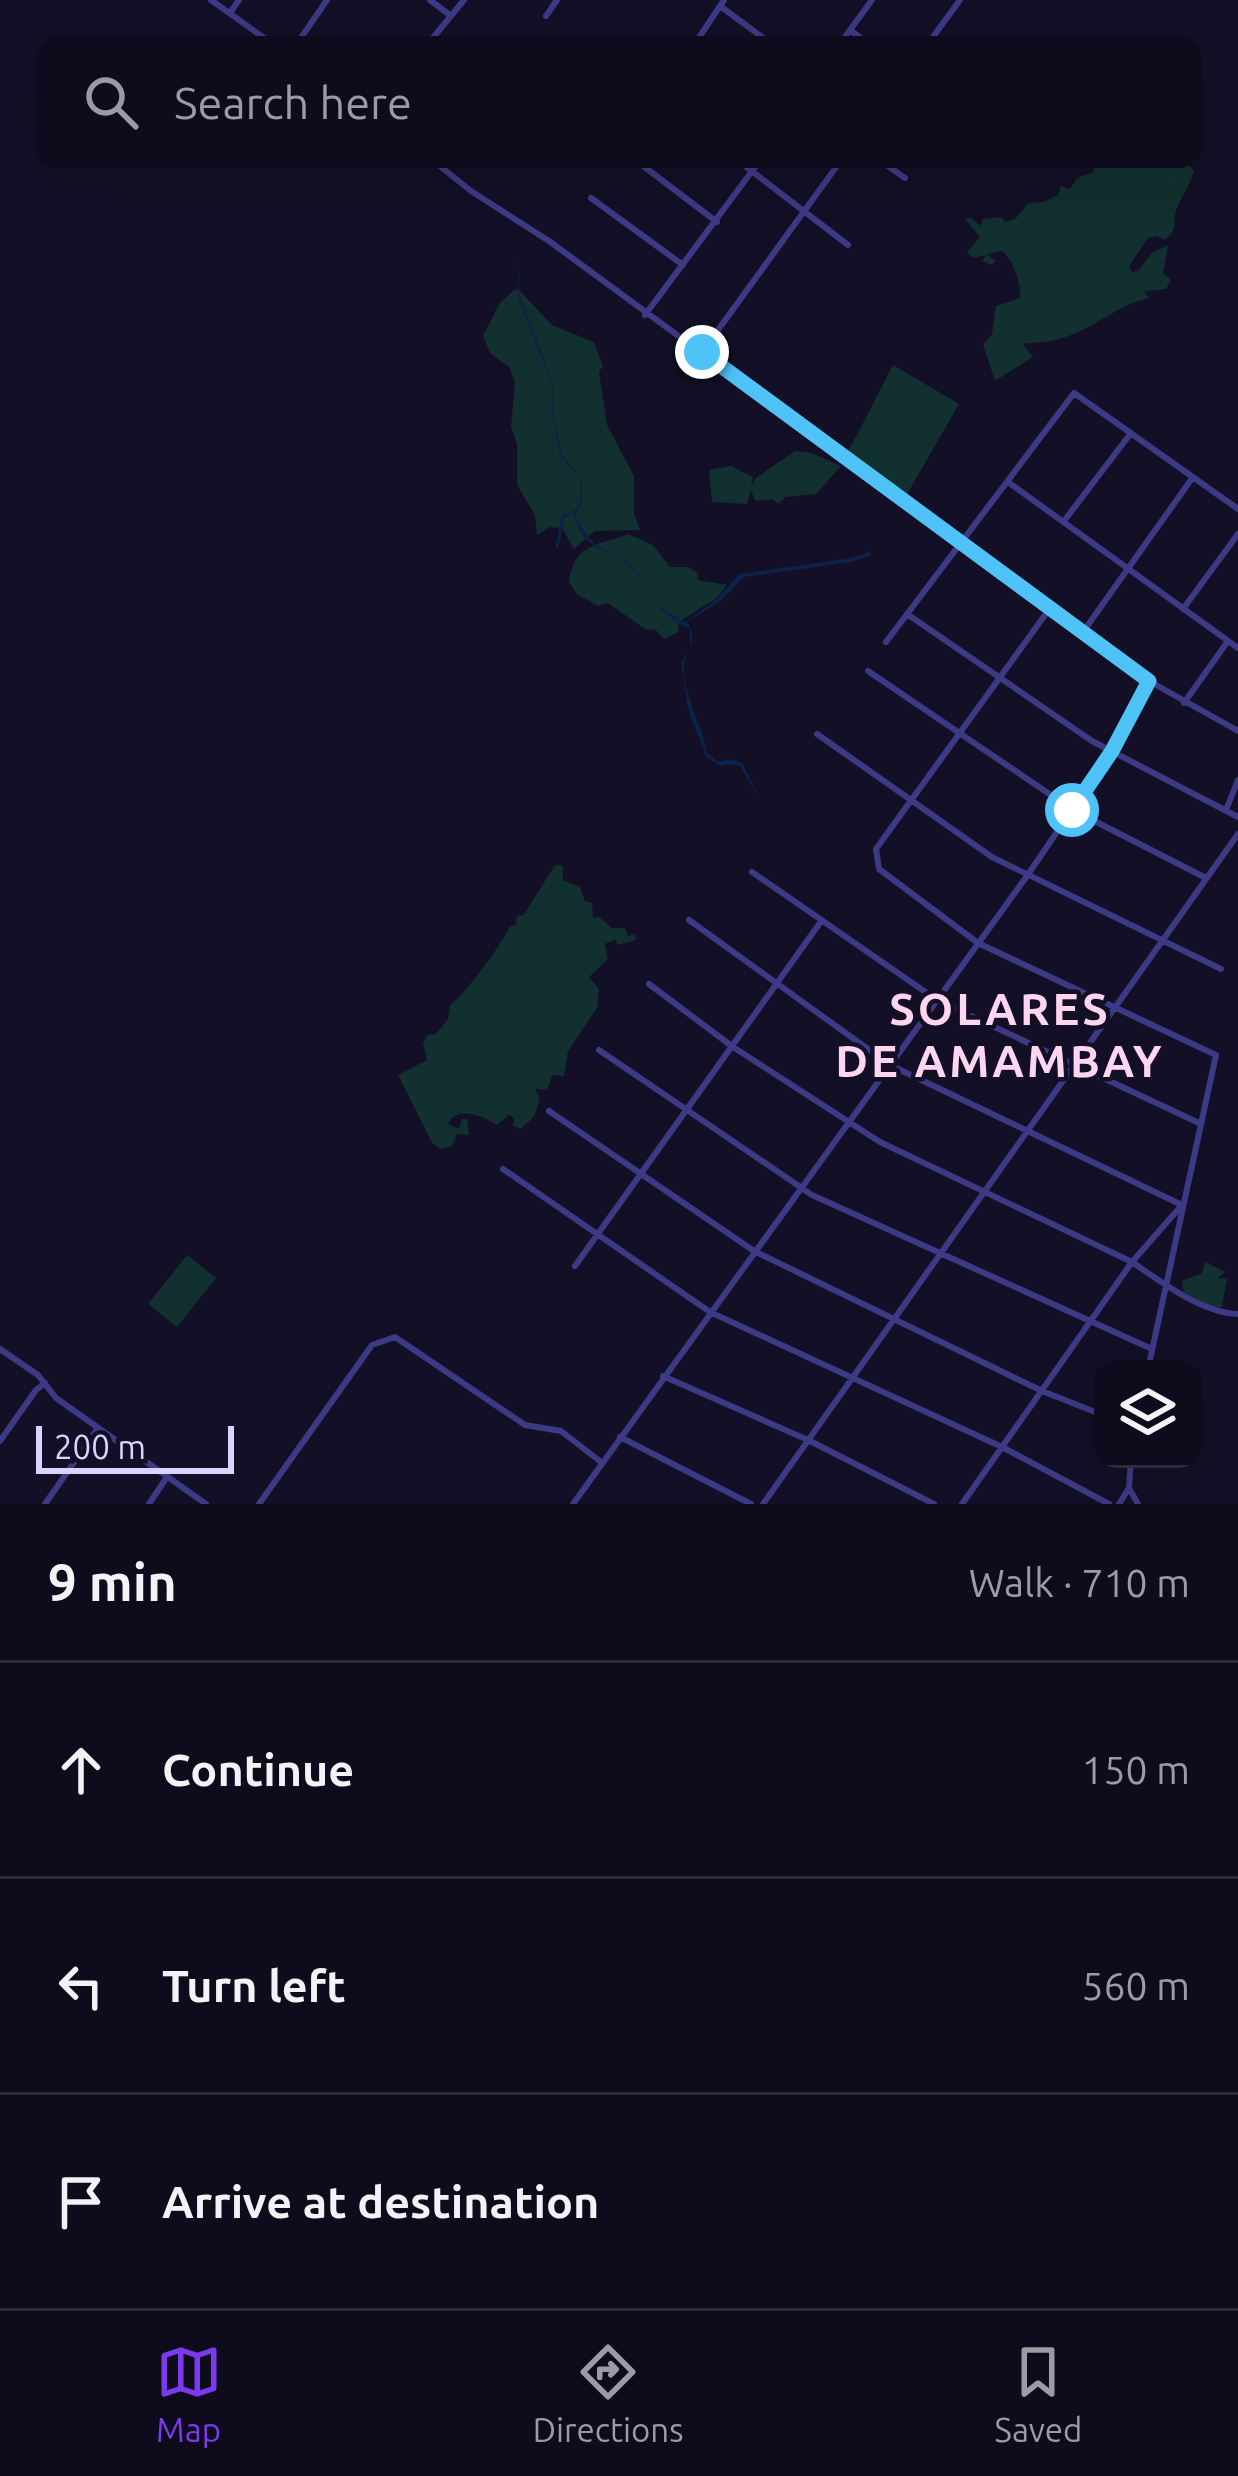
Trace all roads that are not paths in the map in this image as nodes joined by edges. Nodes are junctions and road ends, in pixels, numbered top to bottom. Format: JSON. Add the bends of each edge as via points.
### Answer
{"nodes":[{"id":1,"x":211,"y":0,"type":"edge"},
{"id":2,"x":239,"y":0,"type":"edge"},
{"id":3,"x":327,"y":0,"type":"edge"},
{"id":4,"x":430,"y":0,"type":"edge"},
{"id":5,"x":464,"y":0,"type":"edge"},
{"id":6,"x":557,"y":0,"type":"edge"},
{"id":7,"x":872,"y":0,"type":"edge"},
{"id":8,"x":960,"y":0,"type":"edge"},
{"id":9,"x":722,"y":3,"type":"edge"},
{"id":10,"x":230,"y":14,"type":"junction"},
{"id":11,"x":451,"y":16,"type":"junction"},
{"id":12,"x":546,"y":16,"type":"dead end"},
{"id":13,"x":850,"y":30,"type":"junction"},
{"id":14,"x":261,"y":36,"type":"edge"},
{"id":15,"x":302,"y":36,"type":"edge"},
{"id":16,"x":434,"y":36,"type":"edge"},
{"id":17,"x":700,"y":36,"type":"edge"},
{"id":18,"x":762,"y":36,"type":"edge"},
{"id":19,"x":846,"y":36,"type":"edge"},
{"id":20,"x":858,"y":36,"type":"edge"},
{"id":21,"x":934,"y":36,"type":"edge"},
{"id":22,"x":442,"y":168,"type":"edge"},
{"id":23,"x":646,"y":168,"type":"edge"},
{"id":24,"x":747,"y":168,"type":"edge"},
{"id":25,"x":754,"y":168,"type":"edge"},
{"id":26,"x":835,"y":168,"type":"edge"},
{"id":27,"x":890,"y":168,"type":"edge"},
{"id":28,"x":751,"y":171,"type":"junction"},
{"id":29,"x":904,"y":178,"type":"dead end"},
{"id":30,"x":592,"y":198,"type":"dead end"},
{"id":31,"x":804,"y":211,"type":"junction"},
{"id":32,"x":717,"y":223,"type":"junction"},
{"id":33,"x":848,"y":245,"type":"dead end"},
{"id":34,"x":683,"y":265,"type":"junction"},
{"id":35,"x":645,"y":315,"type":"junction"},
{"id":36,"x":702,"y":352,"type":"junction"},
{"id":37,"x":1131,"y":433,"type":"junction"},
{"id":38,"x":1193,"y":477,"type":"junction"},
{"id":39,"x":1008,"y":482,"type":"junction"},
{"id":40,"x":1238,"y":509,"type":"edge"},
{"id":41,"x":1063,"y":522,"type":"junction"},
{"id":42,"x":1238,"y":534,"type":"edge"},
{"id":43,"x":961,"y":542,"type":"junction"},
{"id":44,"x":1128,"y":567,"type":"junction"},
{"id":45,"x":1050,"y":608,"type":"junction"},
{"id":46,"x":1183,"y":609,"type":"junction"},
{"id":47,"x":907,"y":614,"type":"junction"},
{"id":48,"x":1083,"y":632,"type":"junction"},
{"id":49,"x":1228,"y":641,"type":"junction"},
{"id":50,"x":886,"y":642,"type":"dead end"},
{"id":51,"x":1238,"y":648,"type":"edge"},
{"id":52,"x":868,"y":671,"type":"dead end"},
{"id":53,"x":997,"y":678,"type":"junction"},
{"id":54,"x":1149,"y":681,"type":"junction"},
{"id":55,"x":1184,"y":703,"type":"junction"},
{"id":56,"x":1238,"y":730,"type":"edge"},
{"id":57,"x":958,"y":733,"type":"junction"},
{"id":58,"x":817,"y":734,"type":"dead end"},
{"id":59,"x":1112,"y":751,"type":"junction"},
{"id":60,"x":1238,"y":780,"type":"edge"},
{"id":61,"x":912,"y":802,"type":"junction"},
{"id":62,"x":1072,"y":810,"type":"junction"},
{"id":63,"x":1226,"y":811,"type":"junction"},
{"id":64,"x":1238,"y":817,"type":"edge"},
{"id":65,"x":1238,"y":834,"type":"edge"},
{"id":66,"x":752,"y":872,"type":"dead end"},
{"id":67,"x":1027,"y":876,"type":"junction"},
{"id":68,"x":1206,"y":878,"type":"junction"},
{"id":69,"x":688,"y":920,"type":"dead end"},
{"id":70,"x":822,"y":920,"type":"junction"},
{"id":71,"x":1160,"y":940,"type":"junction"},
{"id":72,"x":978,"y":944,"type":"junction"},
{"id":73,"x":1221,"y":969,"type":"dead end"},
{"id":74,"x":778,"y":982,"type":"junction"},
{"id":75,"x":649,"y":985,"type":"dead end"},
{"id":76,"x":937,"y":1000,"type":"junction"},
{"id":77,"x":1115,"y":1005,"type":"junction"},
{"id":78,"x":732,"y":1046,"type":"junction"},
{"id":79,"x":599,"y":1050,"type":"dead end"},
{"id":80,"x":890,"y":1064,"type":"junction"},
{"id":81,"x":1073,"y":1064,"type":"junction"},
{"id":82,"x":687,"y":1109,"type":"junction"},
{"id":83,"x":548,"y":1111,"type":"dead end"},
{"id":84,"x":848,"y":1123,"type":"junction"},
{"id":85,"x":1199,"y":1123,"type":"junction"},
{"id":86,"x":1026,"y":1131,"type":"junction"},
{"id":87,"x":503,"y":1169,"type":"dead end"},
{"id":88,"x":641,"y":1174,"type":"junction"},
{"id":89,"x":800,"y":1187,"type":"junction"},
{"id":90,"x":986,"y":1190,"type":"junction"},
{"id":91,"x":1182,"y":1205,"type":"junction"},
{"id":92,"x":598,"y":1234,"type":"junction"},
{"id":93,"x":754,"y":1250,"type":"junction"},
{"id":94,"x":940,"y":1252,"type":"junction"},
{"id":95,"x":1132,"y":1262,"type":"junction"},
{"id":96,"x":575,"y":1266,"type":"dead end"},
{"id":97,"x":1165,"y":1285,"type":"junction"},
{"id":98,"x":710,"y":1312,"type":"junction"},
{"id":99,"x":1238,"y":1314,"type":"edge"},
{"id":100,"x":894,"y":1318,"type":"junction"},
{"id":101,"x":1090,"y":1322,"type":"junction"},
{"id":102,"x":0,"y":1349,"type":"edge"},
{"id":103,"x":1152,"y":1349,"type":"junction"},
{"id":104,"x":1150,"y":1360,"type":"edge"},
{"id":105,"x":663,"y":1376,"type":"junction"},
{"id":106,"x":852,"y":1378,"type":"junction"},
{"id":107,"x":45,"y":1383,"type":"junction"},
{"id":108,"x":1042,"y":1391,"type":"junction"},
{"id":109,"x":1094,"y":1411,"type":"edge"},
{"id":110,"x":98,"y":1428,"type":"junction"},
{"id":111,"x":619,"y":1436,"type":"junction"},
{"id":112,"x":808,"y":1440,"type":"junction"},
{"id":113,"x":0,"y":1441,"type":"edge"},
{"id":114,"x":1002,"y":1448,"type":"junction"},
{"id":115,"x":602,"y":1462,"type":"junction"},
{"id":116,"x":1130,"y":1468,"type":"edge"},
{"id":117,"x":167,"y":1477,"type":"junction"},
{"id":118,"x":1129,"y":1488,"type":"junction"},
{"id":119,"x":577,"y":1503,"type":"edge"},
{"id":120,"x":45,"y":1504,"type":"edge"},
{"id":121,"x":149,"y":1504,"type":"edge"},
{"id":122,"x":206,"y":1504,"type":"edge"},
{"id":123,"x":259,"y":1504,"type":"edge"},
{"id":124,"x":751,"y":1504,"type":"edge"},
{"id":125,"x":763,"y":1504,"type":"edge"},
{"id":126,"x":934,"y":1504,"type":"edge"},
{"id":127,"x":962,"y":1504,"type":"edge"},
{"id":128,"x":1109,"y":1504,"type":"edge"},
{"id":129,"x":1119,"y":1504,"type":"edge"},
{"id":130,"x":1138,"y":1504,"type":"edge"}],
"edges":[{"from":1,"to":10,"type":"street"},
{"from":2,"to":10,"type":"street"},
{"from":3,"to":15,"type":"street"},
{"from":4,"to":11,"type":"street"},
{"from":5,"to":11,"type":"street"},
{"from":6,"to":12,"type":"street"},
{"from":7,"to":13,"type":"street"},
{"from":8,"to":21,"type":"street"},
{"from":9,"to":17,"type":"street"},
{"from":9,"to":18,"type":"street"},
{"from":10,"to":14,"type":"street"},
{"from":11,"to":16,"type":"street"},
{"from":13,"to":19,"type":"street"},
{"from":13,"to":20,"type":"street"},
{"from":22,"to":35,"type":"street"},
{"from":23,"to":32,"type":"street"},
{"from":24,"to":28,"type":"street"},
{"from":25,"to":28,"type":"street"},
{"from":26,"to":31,"type":"street"},
{"from":27,"to":29,"type":"street"},
{"from":28,"to":31,"type":"street"},
{"from":28,"to":32,"type":"street"},
{"from":30,"to":34,"type":"street"},
{"from":31,"to":33,"type":"street"},
{"from":31,"to":36,"type":"street"},
{"from":32,"to":34,"type":"street"},
{"from":34,"to":35,"type":"street"},
{"from":35,"to":36,"type":"street"},
{"from":36,"to":43,"type":"street"},
{"from":37,"to":38,"type":"street"},
{"from":37,"to":39,"type":"street","via":[[1074,393]]},
{"from":37,"to":41,"type":"street"},
{"from":38,"to":40,"type":"street"},
{"from":38,"to":44,"type":"street"},
{"from":39,"to":41,"type":"street"},
{"from":39,"to":43,"type":"street"},
{"from":41,"to":44,"type":"street"},
{"from":42,"to":46,"type":"street"},
{"from":43,"to":45,"type":"street"},
{"from":43,"to":47,"type":"street"},
{"from":44,"to":46,"type":"street"},
{"from":44,"to":48,"type":"street"},
{"from":45,"to":48,"type":"street"},
{"from":45,"to":53,"type":"street"},
{"from":46,"to":49,"type":"street"},
{"from":47,"to":50,"type":"street"},
{"from":47,"to":53,"type":"street"},
{"from":48,"to":54,"type":"street"},
{"from":49,"to":51,"type":"street"},
{"from":49,"to":55,"type":"street"},
{"from":52,"to":57,"type":"street"},
{"from":53,"to":57,"type":"street"},
{"from":53,"to":59,"type":"street"},
{"from":54,"to":55,"type":"street"},
{"from":54,"to":59,"type":"street"},
{"from":55,"to":56,"type":"street"},
{"from":57,"to":61,"type":"street"},
{"from":57,"to":62,"type":"street"},
{"from":58,"to":61,"type":"street"},
{"from":59,"to":62,"type":"street"},
{"from":59,"to":63,"type":"street"},
{"from":60,"to":63,"type":"street"},
{"from":61,"to":67,"type":"street"},
{"from":61,"to":72,"type":"street","via":[[877,849],[879,869]]},
{"from":62,"to":67,"type":"street"},
{"from":62,"to":68,"type":"street"},
{"from":63,"to":64,"type":"street"},
{"from":65,"to":68,"type":"street"},
{"from":66,"to":70,"type":"street"},
{"from":67,"to":71,"type":"street"},
{"from":67,"to":72,"type":"street"},
{"from":68,"to":71,"type":"street"},
{"from":69,"to":74,"type":"street"},
{"from":70,"to":74,"type":"street"},
{"from":70,"to":76,"type":"street"},
{"from":71,"to":73,"type":"street"},
{"from":71,"to":77,"type":"street"},
{"from":72,"to":76,"type":"street"},
{"from":72,"to":77,"type":"street"},
{"from":74,"to":78,"type":"street"},
{"from":74,"to":80,"type":"street"},
{"from":75,"to":78,"type":"street"},
{"from":76,"to":80,"type":"street"},
{"from":76,"to":81,"type":"street"},
{"from":77,"to":81,"type":"street"},
{"from":77,"to":85,"type":"street","via":[[1216,1055]]},
{"from":78,"to":82,"type":"street"},
{"from":78,"to":84,"type":"street"},
{"from":79,"to":82,"type":"street"},
{"from":80,"to":84,"type":"street"},
{"from":80,"to":86,"type":"street"},
{"from":81,"to":85,"type":"street"},
{"from":81,"to":86,"type":"street"},
{"from":82,"to":88,"type":"street"},
{"from":82,"to":89,"type":"street"},
{"from":83,"to":88,"type":"street"},
{"from":84,"to":89,"type":"street"},
{"from":84,"to":90,"type":"street"},
{"from":85,"to":91,"type":"street"},
{"from":86,"to":90,"type":"street"},
{"from":86,"to":91,"type":"street"},
{"from":87,"to":92,"type":"street"},
{"from":88,"to":92,"type":"street"},
{"from":88,"to":93,"type":"street"},
{"from":89,"to":93,"type":"street"},
{"from":89,"to":94,"type":"street"},
{"from":90,"to":94,"type":"street"},
{"from":90,"to":95,"type":"street"},
{"from":91,"to":95,"type":"street"},
{"from":91,"to":97,"type":"street"},
{"from":92,"to":96,"type":"street"},
{"from":92,"to":98,"type":"street"},
{"from":93,"to":98,"type":"street"},
{"from":93,"to":100,"type":"street"},
{"from":94,"to":100,"type":"street"},
{"from":94,"to":101,"type":"street"},
{"from":95,"to":97,"type":"street"},
{"from":95,"to":101,"type":"street"},
{"from":97,"to":99,"type":"street"},
{"from":97,"to":103,"type":"street"},
{"from":98,"to":105,"type":"street"},
{"from":98,"to":106,"type":"street"},
{"from":100,"to":106,"type":"street"},
{"from":100,"to":108,"type":"street"},
{"from":101,"to":103,"type":"street"},
{"from":101,"to":108,"type":"street"},
{"from":102,"to":107,"type":"street"},
{"from":103,"to":104,"type":"street"},
{"from":105,"to":111,"type":"street"},
{"from":105,"to":112,"type":"street"},
{"from":106,"to":112,"type":"street"},
{"from":106,"to":114,"type":"street"},
{"from":107,"to":110,"type":"street"},
{"from":107,"to":113,"type":"street"},
{"from":108,"to":109,"type":"street"},
{"from":108,"to":114,"type":"street"},
{"from":110,"to":117,"type":"street"},
{"from":110,"to":120,"type":"street"},
{"from":111,"to":115,"type":"street"},
{"from":111,"to":124,"type":"street"},
{"from":112,"to":125,"type":"street"},
{"from":112,"to":126,"type":"street"},
{"from":114,"to":127,"type":"street"},
{"from":114,"to":128,"type":"street"},
{"from":115,"to":119,"type":"street"},
{"from":115,"to":123,"type":"street","via":[[561,1431],[525,1425],[395,1337],[372,1345]]},
{"from":116,"to":118,"type":"street"},
{"from":117,"to":121,"type":"street"},
{"from":117,"to":122,"type":"street"},
{"from":118,"to":129,"type":"street"},
{"from":118,"to":130,"type":"street"}]}
